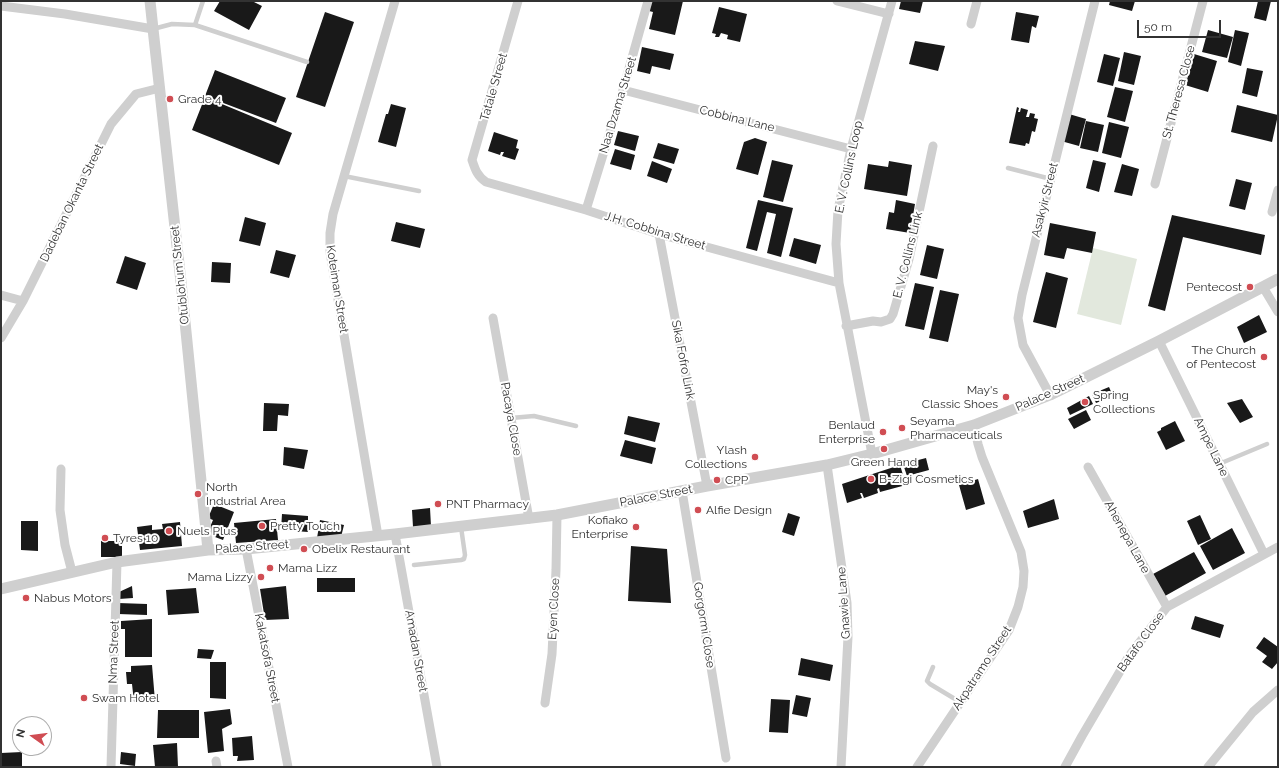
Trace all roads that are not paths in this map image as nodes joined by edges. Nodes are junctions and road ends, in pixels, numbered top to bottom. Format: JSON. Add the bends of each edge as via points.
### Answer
{"nodes":[{"id":1,"x":150,"y":1,"type":"edge"},
{"id":2,"x":203,"y":1,"type":"edge"},
{"id":3,"x":395,"y":1,"type":"edge"},
{"id":4,"x":518,"y":1,"type":"edge"},
{"id":5,"x":648,"y":1,"type":"edge"},
{"id":6,"x":837,"y":1,"type":"edge"},
{"id":7,"x":892,"y":1,"type":"edge"},
{"id":8,"x":978,"y":1,"type":"edge"},
{"id":9,"x":1095,"y":1,"type":"edge"},
{"id":10,"x":1203,"y":1,"type":"edge"},
{"id":11,"x":1,"y":6,"type":"edge"},
{"id":12,"x":889,"y":14,"type":"junction"},
{"id":13,"x":971,"y":24,"type":"dead end"},
{"id":14,"x":195,"y":25,"type":"junction"},
{"id":15,"x":153,"y":29,"type":"junction"},
{"id":16,"x":307,"y":62,"type":"dead end"},
{"id":17,"x":160,"y":88,"type":"junction"},
{"id":18,"x":623,"y":90,"type":"junction"},
{"id":19,"x":934,"y":146,"type":"dead end"},
{"id":20,"x":851,"y":148,"type":"junction"},
{"id":21,"x":1008,"y":168,"type":"dead end"},
{"id":22,"x":476,"y":172,"type":"joint"},
{"id":23,"x":344,"y":176,"type":"junction"},
{"id":24,"x":1050,"y":179,"type":"junction"},
{"id":25,"x":1155,"y":184,"type":"dead end"},
{"id":26,"x":1278,"y":190,"type":"edge"},
{"id":27,"x":419,"y":191,"type":"dead end"},
{"id":28,"x":586,"y":210,"type":"junction"},
{"id":29,"x":1272,"y":212,"type":"dead end"},
{"id":30,"x":659,"y":234,"type":"junction"},
{"id":31,"x":1278,"y":280,"type":"edge"},
{"id":32,"x":839,"y":283,"type":"junction"},
{"id":33,"x":1264,"y":287,"type":"junction"},
{"id":34,"x":1,"y":295,"type":"edge"},
{"id":35,"x":23,"y":302,"type":"junction"},
{"id":36,"x":1278,"y":312,"type":"edge"},
{"id":37,"x":493,"y":318,"type":"dead end"},
{"id":38,"x":846,"y":326,"type":"junction"},
{"id":39,"x":1,"y":338,"type":"edge"},
{"id":40,"x":1159,"y":341,"type":"junction"},
{"id":41,"x":1050,"y":395,"type":"junction"},
{"id":42,"x":511,"y":418,"type":"junction"},
{"id":43,"x":974,"y":424,"type":"junction"},
{"id":44,"x":576,"y":426,"type":"dead end"},
{"id":45,"x":1267,"y":444,"type":"dead end"},
{"id":46,"x":872,"y":454,"type":"junction"},
{"id":47,"x":1220,"y":464,"type":"junction"},
{"id":48,"x":827,"y":465,"type":"junction"},
{"id":49,"x":1088,"y":467,"type":"dead end"},
{"id":50,"x":60,"y":469,"type":"dead end"},
{"id":51,"x":707,"y":486,"type":"junction"},
{"id":52,"x":682,"y":491,"type":"junction"},
{"id":53,"x":557,"y":515,"type":"junction"},
{"id":54,"x":529,"y":519,"type":"junction"},
{"id":55,"x":461,"y":527,"type":"junction"},
{"id":56,"x":395,"y":534,"type":"junction"},
{"id":57,"x":378,"y":536,"type":"junction"},
{"id":58,"x":1278,"y":547,"type":"edge"},
{"id":59,"x":246,"y":548,"type":"junction"},
{"id":60,"x":208,"y":550,"type":"junction"},
{"id":61,"x":1264,"y":554,"type":"junction"},
{"id":62,"x":117,"y":562,"type":"junction"},
{"id":63,"x":414,"y":565,"type":"dead end"},
{"id":64,"x":72,"y":572,"type":"junction"},
{"id":65,"x":1,"y":589,"type":"edge"},
{"id":66,"x":1167,"y":607,"type":"junction"},
{"id":67,"x":933,"y":667,"type":"dead end"},
{"id":68,"x":1278,"y":690,"type":"edge"},
{"id":69,"x":960,"y":702,"type":"junction"},
{"id":70,"x":545,"y":703,"type":"dead end"},
{"id":71,"x":726,"y":758,"type":"dead end"},
{"id":72,"x":111,"y":767,"type":"edge"},
{"id":73,"x":288,"y":767,"type":"edge"},
{"id":74,"x":437,"y":767,"type":"edge"},
{"id":75,"x":841,"y":767,"type":"edge"},
{"id":76,"x":917,"y":767,"type":"edge"},
{"id":77,"x":1065,"y":767,"type":"edge"},
{"id":78,"x":1208,"y":767,"type":"edge"}],
"edges":[{"from":1,"to":15,"type":"street","name":"Otublohum Street"},
{"from":2,"to":14,"type":"lane"},
{"from":3,"to":23,"type":"street","name":"Koteiman Street"},
{"from":4,"to":22,"type":"street","name":"Tatale Street","via":[[472,160]]},
{"from":5,"to":18,"type":"street","name":"Naa Dzama Street"},
{"from":6,"to":12,"type":"street"},
{"from":7,"to":12,"type":"street","name":"E. V. Collins Loop"},
{"from":8,"to":13,"type":"street"},
{"from":9,"to":24,"type":"street","name":"Asakyir Street"},
{"from":10,"to":25,"type":"street","name":"St. Theresa Close"},
{"from":11,"to":15,"type":"street"},
{"from":12,"to":20,"type":"street","name":"E. V. Collins Loop"},
{"from":14,"to":15,"type":"lane","via":[[172,24]]},
{"from":14,"to":16,"type":"lane"},
{"from":15,"to":17,"type":"street","name":"Otublohum Street"},
{"from":17,"to":35,"type":"street","name":"Dadeban Okanta Street","via":[[136,94],[111,124]]},
{"from":17,"to":60,"type":"street","name":"Otublohum Street"},
{"from":18,"to":20,"type":"street","name":"Cobbina Lane"},
{"from":18,"to":28,"type":"street","name":"Naa Dzama Street"},
{"from":19,"to":38,"type":"street","name":"E. V. Collins Link","via":[[894,314],[890,319],[881,322]]},
{"from":20,"to":32,"type":"street","name":"E. V. Collins Loop","via":[[838,210],[836,244]]},
{"from":21,"to":24,"type":"lane"},
{"from":22,"to":28,"type":"street","name":"J.H. Cobbina Street","via":[[486,182]]},
{"from":23,"to":27,"type":"lane"},
{"from":23,"to":57,"type":"street","name":"Koteiman Street","via":[[333,214],[330,252]]},
{"from":24,"to":41,"type":"street","name":"Asakyir Street","via":[[1018,318],[1023,345]]},
{"from":26,"to":29,"type":"street"},
{"from":28,"to":30,"type":"street","name":"J.H. Cobbina Street"},
{"from":30,"to":32,"type":"street","name":"J.H. Cobbina Street"},
{"from":30,"to":51,"type":"street","name":"Sika Fofro Link"},
{"from":31,"to":33,"type":"street","name":"Palace Street"},
{"from":32,"to":38,"type":"street","name":"E. V. Collins Loop"},
{"from":33,"to":36,"type":"street"},
{"from":33,"to":40,"type":"street","name":"Palace Street"},
{"from":34,"to":35,"type":"street"},
{"from":35,"to":39,"type":"street","name":"Dadeban Okanta Street"},
{"from":37,"to":42,"type":"street","name":"Pacaya Close"},
{"from":38,"to":46,"type":"street","name":"E. V. Collins Loop"},
{"from":40,"to":41,"type":"street","name":"Palace Street"},
{"from":40,"to":47,"type":"street","name":"Ampe Lane"},
{"from":41,"to":43,"type":"street","name":"Palace Street"},
{"from":42,"to":44,"type":"lane","via":[[534,416]]},
{"from":42,"to":54,"type":"street","name":"Pacaya Close"},
{"from":43,"to":46,"type":"street","name":"Palace Street"},
{"from":43,"to":69,"type":"street","name":"Akpatramo Street","via":[[982,457],[1021,552],[1024,571],[1018,607],[1009,630]]},
{"from":45,"to":47,"type":"lane"},
{"from":46,"to":48,"type":"street","name":"Palace Street"},
{"from":47,"to":61,"type":"street","name":"Ampe Lane"},
{"from":48,"to":51,"type":"street","name":"Palace Street"},
{"from":48,"to":75,"type":"street","name":"Gnawie Lane","via":[[847,603],[848,637]]},
{"from":49,"to":66,"type":"street","name":"Ahenepa Lane"},
{"from":50,"to":64,"type":"street","via":[[60,510]]},
{"from":51,"to":52,"type":"street","name":"Palace Street"},
{"from":52,"to":53,"type":"street","name":"Palace Street"},
{"from":52,"to":71,"type":"street","name":"Gorgormi Close"},
{"from":53,"to":54,"type":"street","name":"Palace Street"},
{"from":53,"to":70,"type":"street","name":"Eyen Close","via":[[552,647]]},
{"from":54,"to":55,"type":"street","name":"Palace Street"},
{"from":55,"to":56,"type":"street","name":"Palace Street"},
{"from":55,"to":63,"type":"lane","via":[[464,559]]},
{"from":56,"to":57,"type":"street","name":"Palace Street"},
{"from":56,"to":74,"type":"street","name":"Amadan Street"},
{"from":57,"to":59,"type":"street","name":"Palace Street"},
{"from":58,"to":61,"type":"street","name":"Batafo Close"},
{"from":59,"to":60,"type":"street","name":"Palace Street"},
{"from":59,"to":73,"type":"street","name":"Kakatsofa Street"},
{"from":60,"to":62,"type":"street","name":"Palace Street"},
{"from":61,"to":66,"type":"street","name":"Batafo Close"},
{"from":62,"to":64,"type":"street","name":"Palace Street"},
{"from":62,"to":72,"type":"street","name":"Nma Street"},
{"from":64,"to":65,"type":"street","name":"Palace Street"},
{"from":66,"to":77,"type":"street","name":"Batafo Close","via":[[1129,656]]},
{"from":67,"to":69,"type":"lane","via":[[927,681]]},
{"from":68,"to":78,"type":"street","via":[[1253,712]]},
{"from":69,"to":76,"type":"street","name":"Akpatramo Street"}]}
